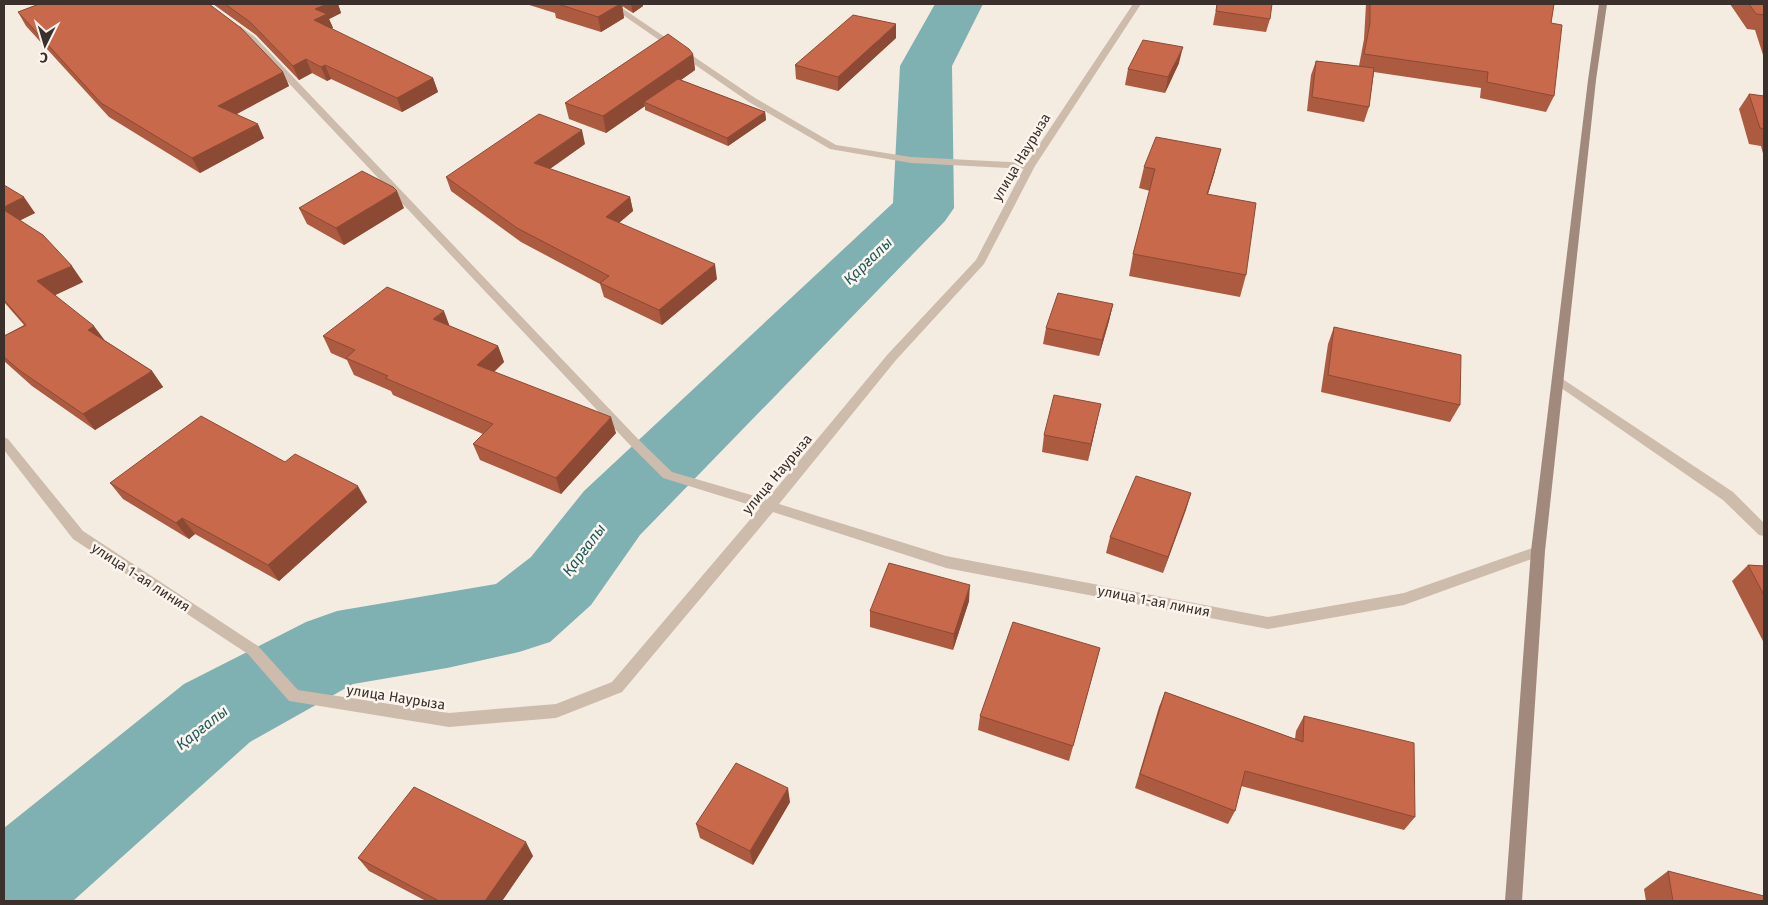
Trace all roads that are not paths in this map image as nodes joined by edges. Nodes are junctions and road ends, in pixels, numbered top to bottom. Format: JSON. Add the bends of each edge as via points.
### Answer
{"nodes":[{"id":1,"x":612,"y":4,"type":"edge"},
{"id":2,"x":1137,"y":4,"type":"edge"},
{"id":3,"x":1603,"y":4,"type":"edge"},
{"id":4,"x":229,"y":21,"type":"edge"},
{"id":5,"x":1030,"y":166,"type":"junction"},
{"id":6,"x":1558,"y":380,"type":"junction"},
{"id":7,"x":4,"y":442,"type":"edge"},
{"id":8,"x":770,"y":506,"type":"junction"},
{"id":9,"x":1764,"y":531,"type":"edge"},
{"id":10,"x":1538,"y":551,"type":"junction"},
{"id":11,"x":294,"y":696,"type":"joint"},
{"id":12,"x":1513,"y":901,"type":"edge"}],
"edges":[{"from":1,"to":5,"type":"street","via":[[752,100],[833,147],[911,160]]},
{"from":2,"to":5,"type":"street","name":"улица Наурыза"},
{"from":3,"to":6,"type":"street"},
{"from":4,"to":8,"type":"street","name":"улица 1-ая линия","via":[[252,39],[668,475]]},
{"from":5,"to":8,"type":"street","name":"улица Наурыза","via":[[980,262],[892,357]]},
{"from":6,"to":9,"type":"street","via":[[1728,496]]},
{"from":6,"to":10,"type":"street"},
{"from":7,"to":11,"type":"street","name":"улица 1-ая линия","via":[[78,536],[253,650]]},
{"from":8,"to":10,"type":"street","name":"улица 1-ая линия","via":[[946,562],[1268,623],[1404,599]]},
{"from":8,"to":11,"type":"street","name":"улица Наурыза","via":[[617,687],[556,711],[449,720]]},
{"from":10,"to":12,"type":"street"}]}
